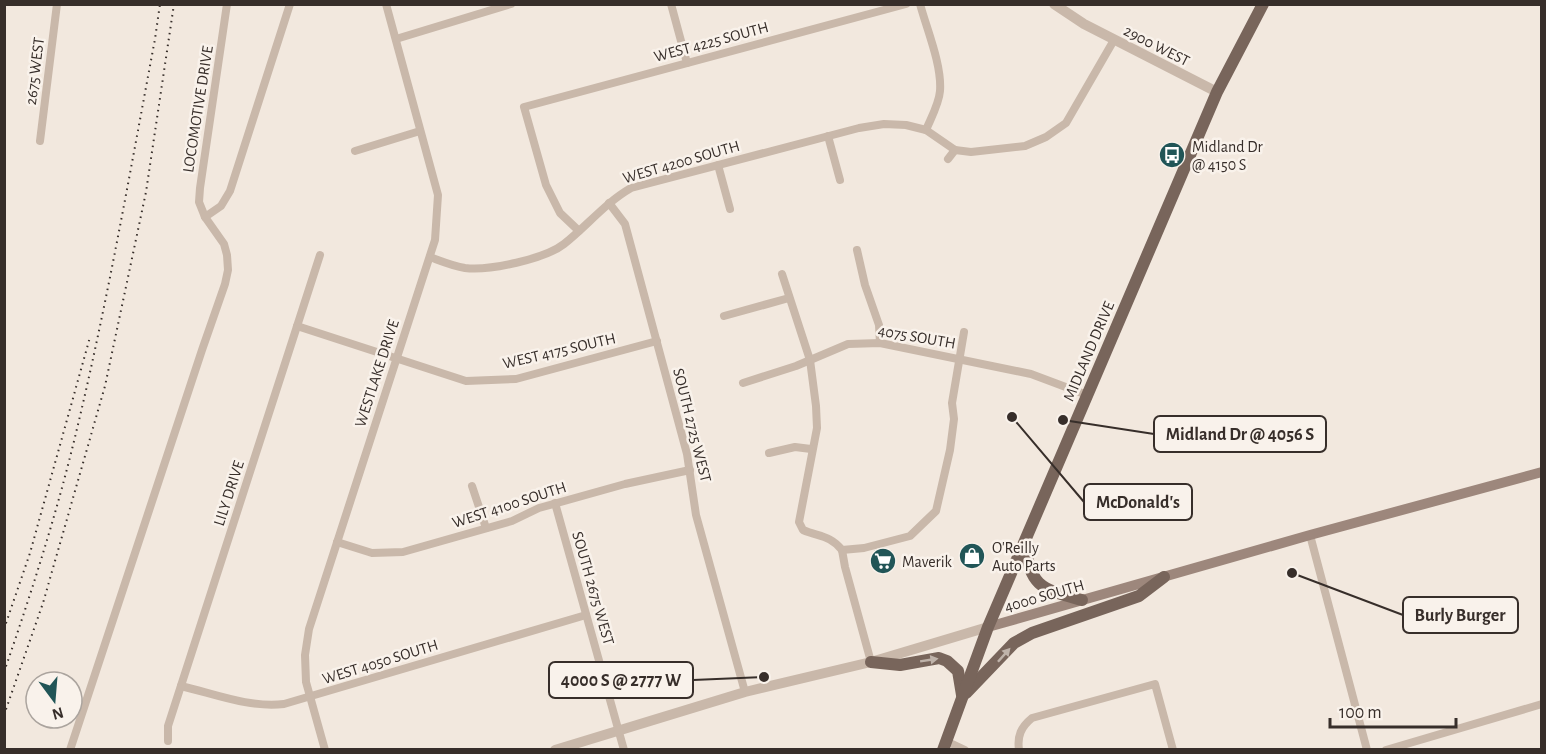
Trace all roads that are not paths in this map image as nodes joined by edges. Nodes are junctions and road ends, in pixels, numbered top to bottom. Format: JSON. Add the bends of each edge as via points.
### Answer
{"nodes":[{"id":1,"x":57,"y":4,"type":"edge"},
{"id":2,"x":227,"y":4,"type":"edge"},
{"id":3,"x":290,"y":4,"type":"edge"},
{"id":4,"x":386,"y":4,"type":"edge"},
{"id":5,"x":511,"y":4,"type":"edge"},
{"id":6,"x":671,"y":4,"type":"edge"},
{"id":7,"x":906,"y":4,"type":"edge"},
{"id":8,"x":920,"y":4,"type":"edge"},
{"id":9,"x":1054,"y":4,"type":"edge"},
{"id":10,"x":1263,"y":4,"type":"edge"},
{"id":11,"x":396,"y":39,"type":"junction"},
{"id":12,"x":1114,"y":40,"type":"junction"},
{"id":13,"x":687,"y":63,"type":"junction"},
{"id":14,"x":1217,"y":92,"type":"junction"},
{"id":15,"x":926,"y":130,"type":"junction"},
{"id":16,"x":420,"y":131,"type":"junction"},
{"id":17,"x":828,"y":136,"type":"junction"},
{"id":18,"x":40,"y":141,"type":"dead end"},
{"id":19,"x":955,"y":150,"type":"junction"},
{"id":20,"x":355,"y":151,"type":"dead end"},
{"id":21,"x":948,"y":159,"type":"dead end"},
{"id":22,"x":718,"y":165,"type":"junction"},
{"id":23,"x":840,"y":180,"type":"dead end"},
{"id":24,"x":609,"y":203,"type":"junction"},
{"id":25,"x":730,"y":209,"type":"dead end"},
{"id":26,"x":205,"y":217,"type":"junction"},
{"id":27,"x":579,"y":231,"type":"junction"},
{"id":28,"x":857,"y":250,"type":"dead end"},
{"id":29,"x":320,"y":255,"type":"dead end"},
{"id":30,"x":430,"y":257,"type":"junction"},
{"id":31,"x":782,"y":274,"type":"dead end"},
{"id":32,"x":789,"y":298,"type":"junction"},
{"id":33,"x":724,"y":316,"type":"dead end"},
{"id":34,"x":297,"y":326,"type":"junction"},
{"id":35,"x":964,"y":332,"type":"dead end"},
{"id":36,"x":657,"y":341,"type":"junction"},
{"id":37,"x":880,"y":343,"type":"junction"},
{"id":38,"x":397,"y":358,"type":"junction"},
{"id":39,"x":959,"y":359,"type":"junction"},
{"id":40,"x":810,"y":360,"type":"junction"},
{"id":41,"x":743,"y":383,"type":"dead end"},
{"id":42,"x":1087,"y":395,"type":"junction"},
{"id":43,"x":812,"y":449,"type":"junction"},
{"id":44,"x":769,"y":453,"type":"dead end"},
{"id":45,"x":690,"y":471,"type":"junction"},
{"id":46,"x":1542,"y":472,"type":"edge"},
{"id":47,"x":472,"y":486,"type":"dead end"},
{"id":48,"x":555,"y":503,"type":"junction"},
{"id":49,"x":486,"y":528,"type":"junction"},
{"id":50,"x":1310,"y":535,"type":"junction"},
{"id":51,"x":337,"y":542,"type":"junction"},
{"id":52,"x":1025,"y":542,"type":"junction"},
{"id":53,"x":842,"y":550,"type":"junction"},
{"id":54,"x":1164,"y":577,"type":"junction"},
{"id":55,"x":1082,"y":600,"type":"junction"},
{"id":56,"x":586,"y":615,"type":"junction"},
{"id":57,"x":988,"y":627,"type":"junction"},
{"id":58,"x":871,"y":662,"type":"junction"},
{"id":59,"x":181,"y":686,"type":"junction"},
{"id":60,"x":745,"y":692,"type":"junction"},
{"id":61,"x":963,"y":696,"type":"junction"},
{"id":62,"x":310,"y":698,"type":"junction"},
{"id":63,"x":1542,"y":704,"type":"edge"},
{"id":64,"x":618,"y":731,"type":"junction"},
{"id":65,"x":168,"y":741,"type":"dead end"},
{"id":66,"x":944,"y":746,"type":"edge"},
{"id":67,"x":70,"y":750,"type":"edge"},
{"id":68,"x":325,"y":750,"type":"edge"},
{"id":69,"x":555,"y":750,"type":"edge"},
{"id":70,"x":624,"y":750,"type":"edge"},
{"id":71,"x":965,"y":750,"type":"edge"},
{"id":72,"x":1019,"y":750,"type":"edge"},
{"id":73,"x":1173,"y":750,"type":"edge"},
{"id":74,"x":1367,"y":750,"type":"edge"},
{"id":75,"x":1386,"y":750,"type":"edge"}],
"edges":[{"from":1,"to":18,"type":"street","name":"2675 WEST"},
{"from":2,"to":26,"type":"street","name":"LOCOMOTIVE DRIVE","via":[[200,188],[199,202]]},
{"from":3,"to":26,"type":"street","via":[[230,191],[220,206]]},
{"from":4,"to":11,"type":"street","name":"WESTLAKE DRIVE"},
{"from":5,"to":11,"type":"street"},
{"from":6,"to":13,"type":"street"},
{"from":7,"to":13,"type":"street","name":"WEST 4225 SOUTH"},
{"from":8,"to":15,"type":"street","via":[[939,72],[940,91]]},
{"from":9,"to":12,"type":"street","name":"2900 WEST"},
{"from":10,"to":14,"type":"main road","name":"MIDLAND DRIVE"},
{"from":11,"to":16,"type":"street","name":"WESTLAKE DRIVE"},
{"from":12,"to":14,"type":"street","name":"2900 WEST"},
{"from":12,"to":19,"type":"street","via":[[1066,123],[1046,137],[1025,146]]},
{"from":13,"to":27,"type":"street","name":"WEST 4225 SOUTH","via":[[524,107],[546,185],[560,213]]},
{"from":14,"to":42,"type":"main road","name":"MIDLAND DRIVE"},
{"from":15,"to":17,"type":"street","name":"WEST 4200 SOUTH","via":[[884,124]]},
{"from":15,"to":19,"type":"street","name":"WEST 4200 SOUTH"},
{"from":16,"to":20,"type":"street"},
{"from":16,"to":30,"type":"street","name":"WESTLAKE DRIVE","via":[[438,195]]},
{"from":17,"to":22,"type":"street","name":"WEST 4200 SOUTH"},
{"from":17,"to":23,"type":"street"},
{"from":19,"to":21,"type":"street"},
{"from":22,"to":24,"type":"street","name":"WEST 4200 SOUTH","via":[[631,188]]},
{"from":22,"to":25,"type":"street"},
{"from":24,"to":27,"type":"street","name":"WEST 4200 SOUTH"},
{"from":24,"to":36,"type":"street","name":"SOUTH 2725 WEST","via":[[625,224]]},
{"from":26,"to":67,"type":"street","via":[[224,244],[228,270],[225,284]]},
{"from":27,"to":30,"type":"street","name":"WEST 4200 SOUTH","via":[[561,246],[537,257],[487,268],[465,268]]},
{"from":28,"to":37,"type":"street","via":[[879,325]]},
{"from":29,"to":34,"type":"street","name":"LILY DRIVE"},
{"from":30,"to":38,"type":"street","name":"WESTLAKE DRIVE"},
{"from":31,"to":32,"type":"street"},
{"from":32,"to":33,"type":"street"},
{"from":32,"to":40,"type":"street"},
{"from":34,"to":38,"type":"street","name":"WEST 4175 SOUTH"},
{"from":34,"to":59,"type":"street","name":"LILY DRIVE"},
{"from":35,"to":39,"type":"street"},
{"from":36,"to":38,"type":"street","name":"WEST 4175 SOUTH","via":[[516,379],[466,381]]},
{"from":36,"to":45,"type":"street","name":"SOUTH 2725 WEST"},
{"from":37,"to":39,"type":"street","name":"4075 SOUTH"},
{"from":37,"to":40,"type":"street","name":"4075 SOUTH","via":[[848,344]]},
{"from":38,"to":51,"type":"street","name":"WESTLAKE DRIVE"},
{"from":39,"to":42,"type":"street","name":"4075 SOUTH","via":[[1031,374]]},
{"from":39,"to":53,"type":"street","via":[[950,450],[936,511],[910,536]]},
{"from":40,"to":41,"type":"street","name":"4075 SOUTH"},
{"from":40,"to":43,"type":"street","via":[[816,406]]},
{"from":42,"to":52,"type":"main road","name":"MIDLAND DRIVE"},
{"from":43,"to":44,"type":"street","via":[[795,447]]},
{"from":43,"to":53,"type":"street","via":[[799,522],[802,530],[830,538]]},
{"from":45,"to":48,"type":"street","name":"WEST 4100 SOUTH"},
{"from":45,"to":60,"type":"street","name":"SOUTH 2725 WEST","via":[[696,515]]},
{"from":46,"to":50,"type":"main road","name":"4000 SOUTH"},
{"from":47,"to":49,"type":"street"},
{"from":48,"to":49,"type":"street","name":"WEST 4100 SOUTH"},
{"from":48,"to":56,"type":"street","name":"SOUTH 2675 WEST"},
{"from":49,"to":51,"type":"street","name":"WEST 4100 SOUTH","via":[[403,552],[372,553]]},
{"from":50,"to":54,"type":"main road","name":"4000 SOUTH"},
{"from":50,"to":74,"type":"street"},
{"from":51,"to":62,"type":"street","name":"WESTLAKE DRIVE","via":[[309,629],[305,655]]},
{"from":52,"to":55,"type":"main road","via":[[1027,562],[1036,582]]},
{"from":52,"to":57,"type":"main road","name":"MIDLAND DRIVE"},
{"from":53,"to":58,"type":"street"},
{"from":54,"to":55,"type":"main road","name":"4000 SOUTH"},
{"from":61,"to":54,"type":"main road","one_way":true,"via":[[1014,644],[1032,633],[1139,596]]},
{"from":55,"to":57,"type":"main road","name":"4000 SOUTH"},
{"from":56,"to":62,"type":"street","name":"WEST 4050 SOUTH"},
{"from":56,"to":64,"type":"street","name":"SOUTH 2675 WEST"},
{"from":57,"to":58,"type":"street","name":"4000 SOUTH"},
{"from":57,"to":61,"type":"main road","name":"MIDLAND DRIVE"},
{"from":58,"to":60,"type":"street","name":"4000 SOUTH"},
{"from":58,"to":61,"type":"main road","one_way":true,"via":[[900,665],[939,658],[958,670]]},
{"from":59,"to":62,"type":"street","name":"WEST 4050 SOUTH","via":[[266,706]]},
{"from":59,"to":65,"type":"street","name":"LILY DRIVE","via":[[168,726]]},
{"from":60,"to":64,"type":"street","name":"4000 SOUTH"},
{"from":61,"to":66,"type":"main road","name":"MIDLAND DRIVE"},
{"from":62,"to":68,"type":"street","name":"WESTLAKE DRIVE"},
{"from":63,"to":75,"type":"street"},
{"from":64,"to":69,"type":"street","name":"4000 SOUTH"},
{"from":64,"to":70,"type":"street","name":"SOUTH 2675 WEST"},
{"from":66,"to":71,"type":"street"},
{"from":72,"to":73,"type":"street","via":[[1018,736],[1032,718],[1155,684]]}]}
